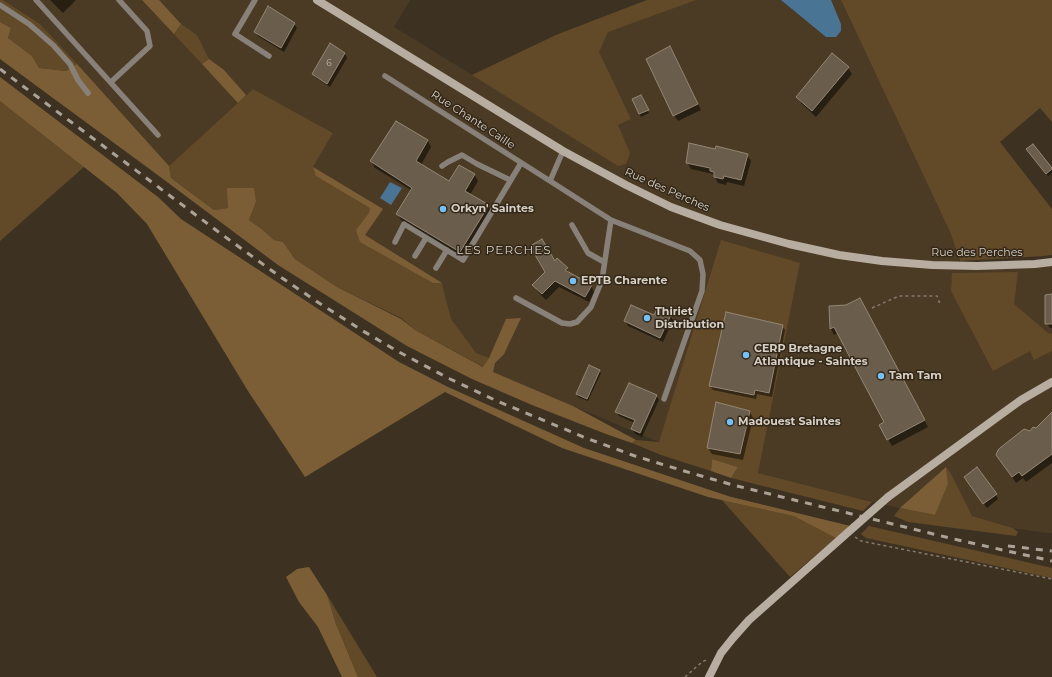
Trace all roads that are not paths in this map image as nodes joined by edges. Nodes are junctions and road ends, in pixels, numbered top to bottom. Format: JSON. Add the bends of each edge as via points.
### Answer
{"nodes":[{"id":1,"x":36,"y":0,"type":"edge"},
{"id":2,"x":119,"y":0,"type":"edge"},
{"id":3,"x":255,"y":0,"type":"edge"},
{"id":4,"x":318,"y":0,"type":"edge"},
{"id":5,"x":0,"y":5,"type":"edge"},
{"id":6,"x":269,"y":56,"type":"dead end"},
{"id":7,"x":385,"y":76,"type":"dead end"},
{"id":8,"x":111,"y":82,"type":"junction"},
{"id":9,"x":88,"y":93,"type":"dead end"},
{"id":10,"x":158,"y":134,"type":"dead end"},
{"id":11,"x":563,"y":151,"type":"junction"},
{"id":12,"x":521,"y":163,"type":"junction"},
{"id":13,"x":442,"y":166,"type":"dead end"},
{"id":14,"x":510,"y":180,"type":"junction"},
{"id":15,"x":550,"y":181,"type":"junction"},
{"id":16,"x":611,"y":220,"type":"junction"},
{"id":17,"x":572,"y":225,"type":"dead end"},
{"id":18,"x":426,"y":238,"type":"junction"},
{"id":19,"x":395,"y":242,"type":"dead end"},
{"id":20,"x":447,"y":250,"type":"junction"},
{"id":21,"x":415,"y":256,"type":"dead end"},
{"id":22,"x":604,"y":262,"type":"junction"},
{"id":23,"x":1052,"y":262,"type":"edge"},
{"id":24,"x":436,"y":268,"type":"dead end"},
{"id":25,"x":516,"y":298,"type":"dead end"},
{"id":26,"x":1052,"y":382,"type":"edge"},
{"id":27,"x":664,"y":399,"type":"dead end"},
{"id":28,"x":709,"y":677,"type":"edge"}],
"edges":[{"from":1,"to":8,"type":"lane"},
{"from":2,"to":8,"type":"lane","via":[[147,31],[150,46]]},
{"from":3,"to":6,"type":"lane","via":[[236,34]]},
{"from":4,"to":11,"type":"street","name":"Rue des Perches"},
{"from":5,"to":9,"type":"lane","via":[[29,24],[53,45],[70,64]]},
{"from":7,"to":12,"type":"lane","name":"Rue Chante Caille"},
{"from":8,"to":10,"type":"lane"},
{"from":11,"to":15,"type":"lane"},
{"from":11,"to":23,"type":"street","name":"Rue des Perches","via":[[670,207],[720,225],[789,244],[839,255],[932,265],[977,266]]},
{"from":12,"to":14,"type":"lane"},
{"from":12,"to":15,"type":"lane","name":"Rue Chante Caille"},
{"from":13,"to":14,"type":"lane","via":[[462,155]]},
{"from":14,"to":20,"type":"lane","via":[[463,260]]},
{"from":15,"to":16,"type":"lane","name":"Rue Chante Caille"},
{"from":16,"to":22,"type":"lane"},
{"from":16,"to":27,"type":"lane","name":"Rue Chante Caille","via":[[690,250],[700,260],[703,274],[702,291]]},
{"from":17,"to":22,"type":"lane","via":[[588,253]]},
{"from":18,"to":19,"type":"lane","via":[[404,224]]},
{"from":18,"to":20,"type":"lane"},
{"from":18,"to":21,"type":"lane"},
{"from":20,"to":24,"type":"lane"},
{"from":22,"to":25,"type":"lane","via":[[602,280],[591,307],[577,322],[562,323]]},
{"from":26,"to":28,"type":"street","bridge":true,"via":[[1021,400],[888,498],[749,620],[721,653]]}]}
